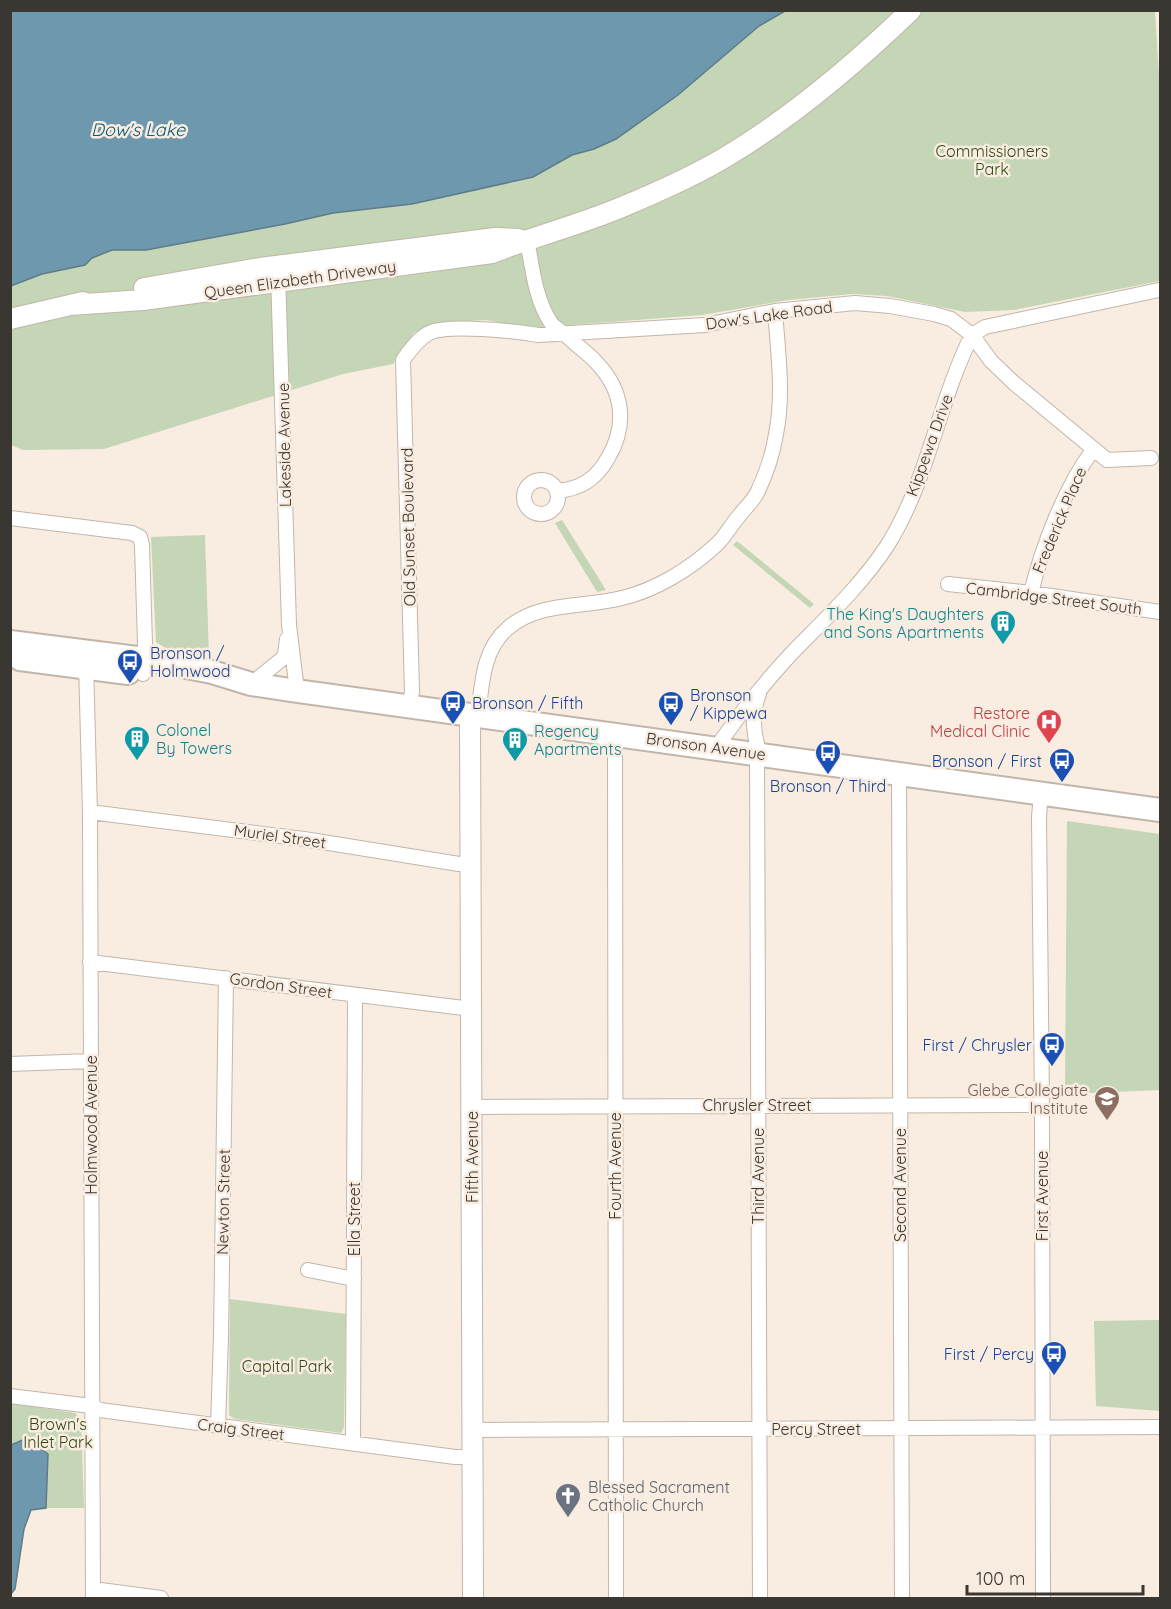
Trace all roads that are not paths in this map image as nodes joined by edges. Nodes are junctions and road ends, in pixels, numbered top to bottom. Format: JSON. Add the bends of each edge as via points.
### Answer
{"nodes":[{"id":1,"x":911,"y":10,"type":"edge"},
{"id":2,"x":527,"y":239,"type":"junction"},
{"id":3,"x":278,"y":274,"type":"junction"},
{"id":4,"x":1159,"y":290,"type":"edge"},
{"id":5,"x":775,"y":311,"type":"junction"},
{"id":6,"x":10,"y":319,"type":"edge"},
{"id":7,"x":565,"y":334,"type":"junction"},
{"id":8,"x":972,"y":334,"type":"junction"},
{"id":9,"x":410,"y":351,"type":"joint"},
{"id":10,"x":1093,"y":450,"type":"junction"},
{"id":11,"x":1151,"y":458,"type":"dead end"},
{"id":12,"x":557,"y":491,"type":"dead end"},
{"id":13,"x":10,"y":518,"type":"edge"},
{"id":14,"x":948,"y":584,"type":"dead end"},
{"id":15,"x":1031,"y":593,"type":"junction"},
{"id":16,"x":1161,"y":612,"type":"edge"},
{"id":17,"x":289,"y":625,"type":"junction"},
{"id":18,"x":10,"y":642,"type":"edge"},
{"id":19,"x":10,"y":657,"type":"edge"},
{"id":20,"x":87,"y":660,"type":"junction"},
{"id":21,"x":144,"y":667,"type":"junction"},
{"id":22,"x":251,"y":684,"type":"junction"},
{"id":23,"x":762,"y":687,"type":"junction"},
{"id":24,"x":297,"y":691,"type":"junction"},
{"id":25,"x":410,"y":706,"type":"junction"},
{"id":26,"x":474,"y":715,"type":"junction"},
{"id":27,"x":615,"y":734,"type":"junction"},
{"id":28,"x":716,"y":748,"type":"junction"},
{"id":29,"x":758,"y":754,"type":"junction"},
{"id":30,"x":899,"y":772,"type":"junction"},
{"id":31,"x":1041,"y":793,"type":"junction"},
{"id":32,"x":1161,"y":810,"type":"edge"},
{"id":33,"x":90,"y":812,"type":"junction"},
{"id":34,"x":470,"y":863,"type":"junction"},
{"id":35,"x":90,"y":962,"type":"junction"},
{"id":36,"x":225,"y":978,"type":"junction"},
{"id":37,"x":355,"y":995,"type":"junction"},
{"id":38,"x":472,"y":1009,"type":"junction"},
{"id":39,"x":91,"y":1061,"type":"junction"},
{"id":40,"x":10,"y":1064,"type":"edge"},
{"id":41,"x":899,"y":1104,"type":"junction"},
{"id":42,"x":615,"y":1105,"type":"junction"},
{"id":43,"x":758,"y":1105,"type":"junction"},
{"id":44,"x":1042,"y":1105,"type":"junction"},
{"id":45,"x":472,"y":1107,"type":"junction"},
{"id":46,"x":308,"y":1270,"type":"dead end"},
{"id":47,"x":354,"y":1279,"type":"junction"},
{"id":48,"x":10,"y":1396,"type":"edge"},
{"id":49,"x":91,"y":1406,"type":"junction"},
{"id":50,"x":218,"y":1426,"type":"junction"},
{"id":51,"x":1161,"y":1427,"type":"edge"},
{"id":52,"x":1042,"y":1428,"type":"junction"},
{"id":53,"x":616,"y":1429,"type":"junction"},
{"id":54,"x":759,"y":1429,"type":"junction"},
{"id":55,"x":901,"y":1429,"type":"junction"},
{"id":56,"x":472,"y":1430,"type":"junction"},
{"id":57,"x":353,"y":1443,"type":"junction"},
{"id":58,"x":472,"y":1457,"type":"junction"},
{"id":59,"x":93,"y":1594,"type":"edge"},
{"id":60,"x":162,"y":1599,"type":"edge"},
{"id":61,"x":473,"y":1599,"type":"edge"},
{"id":62,"x":616,"y":1599,"type":"edge"},
{"id":63,"x":760,"y":1599,"type":"edge"},
{"id":64,"x":902,"y":1599,"type":"edge"},
{"id":65,"x":1043,"y":1599,"type":"edge"}],
"edges":[{"from":1,"to":2,"type":"main road","name":"Queen Elizabeth Driveway","via":[[827,85],[728,156],[623,207]]},
{"from":2,"to":3,"type":"main road","name":"Queen Elizabeth Driveway","via":[[495,238]]},
{"from":2,"to":7,"type":"street","via":[[543,305],[552,324]]},
{"from":3,"to":6,"type":"main road","name":"Queen Elizabeth Driveway","via":[[143,300],[70,305]]},
{"from":3,"to":17,"type":"street","name":"Lakeside Avenue"},
{"from":4,"to":8,"type":"street","via":[[985,327]]},
{"from":5,"to":7,"type":"street","name":"Dow's Lake Road","via":[[705,325]]},
{"from":5,"to":8,"type":"street","name":"Dow's Lake Road","via":[[855,303],[890,306],[946,317]]},
{"from":5,"to":26,"type":"street","via":[[779,407],[776,434],[757,492],[717,544],[678,574],[636,594],[553,608],[509,627],[494,644],[484,665]]},
{"from":7,"to":9,"type":"street","name":"Dow's Lake Road","via":[[444,330],[430,332]]},
{"from":7,"to":12,"type":"street","via":[[595,360],[612,382],[619,403],[620,428],[615,447],[596,475],[573,490]]},
{"from":8,"to":10,"type":"street","via":[[995,366]]},
{"from":8,"to":23,"type":"street","name":"Kippewa Drive","via":[[958,362],[921,479],[888,545],[849,596]]},
{"from":9,"to":25,"type":"street","name":"Old Sunset Boulevard","via":[[403,360]]},
{"from":10,"to":11,"type":"street","via":[[1107,460]]},
{"from":10,"to":15,"type":"street","name":"Frederick Place","via":[[1077,471],[1038,563]]},
{"from":13,"to":21,"type":"street","via":[[140,537]]},
{"from":14,"to":15,"type":"street","name":"Cambridge Street South"},
{"from":15,"to":16,"type":"street","name":"Cambridge Street South"},
{"from":17,"to":22,"type":"street","name":"Lakeside Avenue","via":[[282,659]]},
{"from":17,"to":24,"type":"street","name":"Lakeside Avenue"},
{"from":18,"to":20,"type":"main road","name":"Bronson Avenue"},
{"from":19,"to":20,"type":"main road","name":"Bronson Avenue"},
{"from":20,"to":21,"type":"main road","name":"Bronson Avenue"},
{"from":20,"to":33,"type":"street","name":"Holmwood Avenue"},
{"from":21,"to":22,"type":"main road","name":"Bronson Avenue","via":[[212,672]]},
{"from":22,"to":24,"type":"main road","name":"Bronson Avenue"},
{"from":23,"to":28,"type":"street","name":"Kippewa Drive"},
{"from":23,"to":29,"type":"street","name":"Kippewa Drive","via":[[753,723]]},
{"from":24,"to":25,"type":"main road","name":"Bronson Avenue"},
{"from":25,"to":26,"type":"main road","name":"Bronson Avenue"},
{"from":26,"to":27,"type":"main road","name":"Bronson Avenue"},
{"from":26,"to":34,"type":"main road","name":"Fifth Avenue"},
{"from":27,"to":28,"type":"main road","name":"Bronson Avenue"},
{"from":27,"to":42,"type":"street","name":"Fourth Avenue"},
{"from":28,"to":29,"type":"main road","name":"Bronson Avenue"},
{"from":29,"to":30,"type":"main road","name":"Bronson Avenue"},
{"from":29,"to":43,"type":"street","name":"Third Avenue"},
{"from":30,"to":31,"type":"main road","name":"Bronson Avenue"},
{"from":30,"to":41,"type":"street","name":"Second Avenue"},
{"from":31,"to":32,"type":"main road","name":"Bronson Avenue"},
{"from":31,"to":44,"type":"street","name":"First Avenue","via":[[1038,817]]},
{"from":33,"to":34,"type":"street","name":"Muriel Street"},
{"from":33,"to":35,"type":"street","name":"Holmwood Avenue"},
{"from":34,"to":38,"type":"main road","name":"Fifth Avenue"},
{"from":35,"to":36,"type":"street","name":"Gordon Street"},
{"from":35,"to":39,"type":"street","name":"Holmwood Avenue"},
{"from":36,"to":37,"type":"street","name":"Gordon Street"},
{"from":36,"to":50,"type":"street","name":"Newton Street"},
{"from":37,"to":38,"type":"street","name":"Gordon Street"},
{"from":37,"to":47,"type":"street","name":"Ella Street"},
{"from":38,"to":45,"type":"main road","name":"Fifth Avenue"},
{"from":39,"to":40,"type":"street"},
{"from":39,"to":49,"type":"street","name":"Holmwood Avenue"},
{"from":41,"to":43,"type":"street","name":"Chrysler Street"},
{"from":41,"to":44,"type":"street","name":"Chrysler Street"},
{"from":41,"to":55,"type":"street","name":"Second Avenue"},
{"from":42,"to":43,"type":"street","name":"Chrysler Street"},
{"from":42,"to":45,"type":"street","name":"Chrysler Street"},
{"from":42,"to":53,"type":"street","name":"Fourth Avenue"},
{"from":43,"to":54,"type":"street","name":"Third Avenue"},
{"from":44,"to":52,"type":"street","name":"First Avenue"},
{"from":45,"to":56,"type":"main road","name":"Fifth Avenue"},
{"from":46,"to":47,"type":"street"},
{"from":47,"to":57,"type":"street","name":"Ella Street"},
{"from":48,"to":49,"type":"street","name":"Craig Street"},
{"from":49,"to":50,"type":"street","name":"Craig Street"},
{"from":49,"to":59,"type":"street","name":"Holmwood Avenue"},
{"from":50,"to":57,"type":"street","name":"Craig Street"},
{"from":51,"to":52,"type":"street","name":"Percy Street"},
{"from":52,"to":55,"type":"street","name":"Percy Street"},
{"from":52,"to":65,"type":"street","name":"First Avenue"},
{"from":53,"to":54,"type":"street","name":"Percy Street"},
{"from":53,"to":56,"type":"street","name":"Percy Street"},
{"from":53,"to":62,"type":"street","name":"Fourth Avenue"},
{"from":54,"to":55,"type":"street","name":"Percy Street"},
{"from":54,"to":63,"type":"street","name":"Third Avenue"},
{"from":55,"to":64,"type":"street","name":"Second Avenue"},
{"from":56,"to":58,"type":"main road","name":"Fifth Avenue"},
{"from":57,"to":58,"type":"street","name":"Craig Street"},
{"from":58,"to":61,"type":"main road","name":"Fifth Avenue"},
{"from":59,"to":60,"type":"street"}]}
